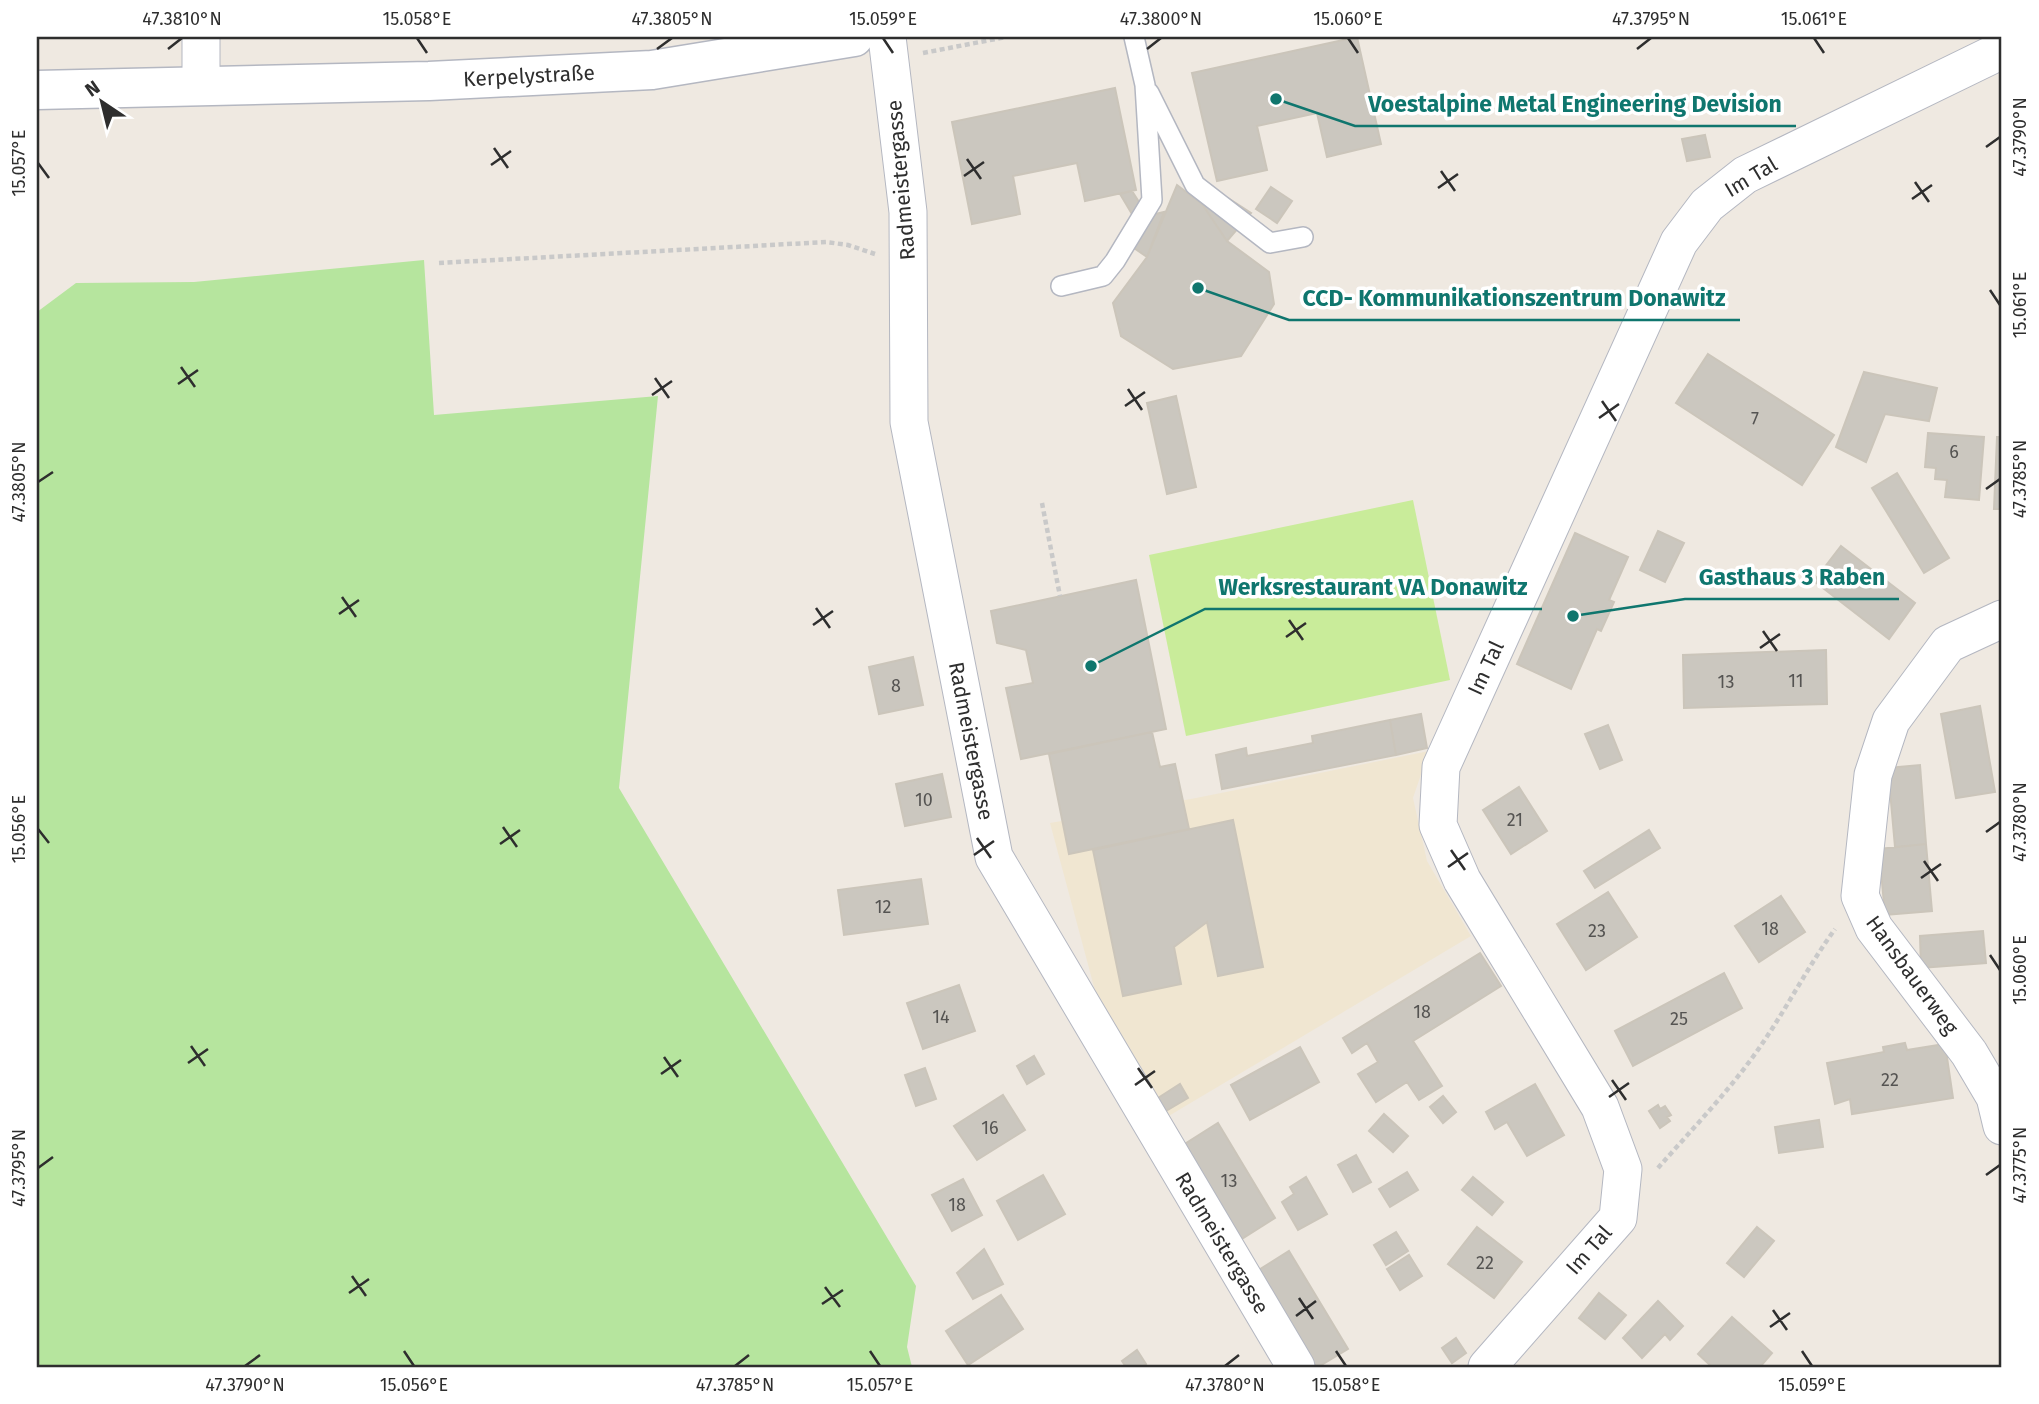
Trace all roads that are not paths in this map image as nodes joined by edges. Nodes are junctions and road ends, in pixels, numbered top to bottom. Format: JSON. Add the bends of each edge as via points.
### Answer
{"nodes":[{"id":1,"x":201,"y":37,"type":"edge"},
{"id":2,"x":853,"y":37,"type":"edge"},
{"id":3,"x":887,"y":37,"type":"edge"},
{"id":4,"x":1135,"y":37,"type":"edge"},
{"id":5,"x":2002,"y":51,"type":"edge"},
{"id":6,"x":201,"y":85,"type":"junction"},
{"id":7,"x":1145,"y":85,"type":"junction"},
{"id":8,"x":37,"y":90,"type":"edge"},
{"id":9,"x":1303,"y":237,"type":"dead end"},
{"id":10,"x":1060,"y":286,"type":"dead end"},
{"id":11,"x":2002,"y":619,"type":"edge"},
{"id":12,"x":2002,"y":1126,"type":"edge"},
{"id":13,"x":1296,"y":1367,"type":"edge"},
{"id":14,"x":1487,"y":1367,"type":"edge"}],
"edges":[{"from":1,"to":6,"type":"street"},
{"from":2,"to":6,"type":"main road","name":"Kerpelystraße","via":[[652,70],[429,81]]},
{"from":3,"to":13,"type":"street","name":"Radmeistergasse","via":[[908,212],[909,422],[995,857]]},
{"from":4,"to":7,"type":"lane"},
{"from":5,"to":14,"type":"street","name":"Im Tal","via":[[1745,175],[1707,205],[1679,242],[1441,767],[1438,825],[1462,880],[1600,1107],[1623,1169],[1618,1218]]},
{"from":6,"to":8,"type":"main road","name":"Kerpelystraße"},
{"from":7,"to":9,"type":"lane","via":[[1195,185],[1270,243]]},
{"from":7,"to":10,"type":"lane","via":[[1152,200],[1103,276]]},
{"from":11,"to":12,"type":"street","name":"Hansbauerweg","via":[[1948,644],[1891,722],[1873,775],[1860,896],[1874,928],[1969,1053],[1995,1097]]}]}
